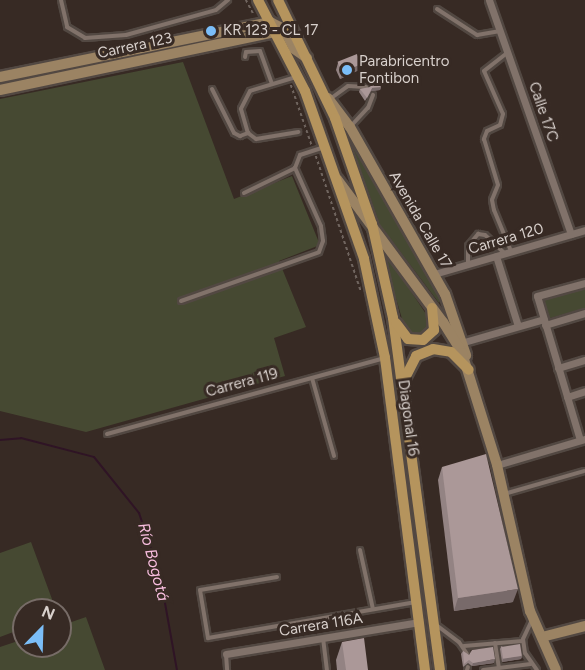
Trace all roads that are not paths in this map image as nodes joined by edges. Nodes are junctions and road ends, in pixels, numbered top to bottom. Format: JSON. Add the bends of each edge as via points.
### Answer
{"nodes":[{"id":1,"x":61,"y":0,"type":"edge"},
{"id":2,"x":228,"y":0,"type":"edge"},
{"id":3,"x":258,"y":0,"type":"edge"},
{"id":4,"x":278,"y":0,"type":"edge"},
{"id":5,"x":489,"y":0,"type":"edge"},
{"id":6,"x":437,"y":9,"type":"dead end"},
{"id":7,"x":273,"y":27,"type":"junction"},
{"id":8,"x":500,"y":30,"type":"junction"},
{"id":9,"x":507,"y":53,"type":"junction"},
{"id":10,"x":245,"y":57,"type":"dead end"},
{"id":11,"x":308,"y":59,"type":"junction"},
{"id":12,"x":299,"y":76,"type":"junction"},
{"id":13,"x":0,"y":77,"type":"edge"},
{"id":14,"x":272,"y":84,"type":"junction"},
{"id":15,"x":366,"y":87,"type":"edge"},
{"id":16,"x":212,"y":89,"type":"dead end"},
{"id":17,"x":0,"y":90,"type":"edge"},
{"id":18,"x":373,"y":95,"type":"dead end"},
{"id":19,"x":327,"y":97,"type":"junction"},
{"id":20,"x":350,"y":127,"type":"junction"},
{"id":21,"x":298,"y":132,"type":"dead end"},
{"id":22,"x":248,"y":133,"type":"junction"},
{"id":23,"x":325,"y":147,"type":"junction"},
{"id":24,"x":296,"y":168,"type":"junction"},
{"id":25,"x":336,"y":176,"type":"junction"},
{"id":26,"x":243,"y":193,"type":"dead end"},
{"id":27,"x":372,"y":225,"type":"junction"},
{"id":28,"x":585,"y":230,"type":"edge"},
{"id":29,"x":571,"y":234,"type":"junction"},
{"id":30,"x":508,"y":252,"type":"junction"},
{"id":31,"x":496,"y":256,"type":"junction"},
{"id":32,"x":468,"y":264,"type":"junction"},
{"id":33,"x":434,"y":274,"type":"junction"},
{"id":34,"x":585,"y":283,"type":"edge"},
{"id":35,"x":448,"y":300,"type":"junction"},
{"id":36,"x":181,"y":301,"type":"dead end"},
{"id":37,"x":432,"y":308,"type":"junction"},
{"id":38,"x":585,"y":313,"type":"edge"},
{"id":39,"x":393,"y":318,"type":"junction"},
{"id":40,"x":544,"y":322,"type":"junction"},
{"id":41,"x":518,"y":326,"type":"junction"},
{"id":42,"x":464,"y":342,"type":"junction"},
{"id":43,"x":385,"y":358,"type":"junction"},
{"id":44,"x":585,"y":360,"type":"edge"},
{"id":45,"x":558,"y":368,"type":"junction"},
{"id":46,"x":469,"y":370,"type":"junction"},
{"id":47,"x":312,"y":378,"type":"junction"},
{"id":48,"x":403,"y":386,"type":"junction"},
{"id":49,"x":585,"y":391,"type":"edge"},
{"id":50,"x":567,"y":397,"type":"junction"},
{"id":51,"x":107,"y":434,"type":"dead end"},
{"id":52,"x":582,"y":440,"type":"edge"},
{"id":53,"x":334,"y":456,"type":"dead end"},
{"id":54,"x":497,"y":465,"type":"junction"},
{"id":55,"x":584,"y":471,"type":"edge"},
{"id":56,"x":504,"y":494,"type":"junction"},
{"id":57,"x":360,"y":550,"type":"dead end"},
{"id":58,"x":277,"y":577,"type":"dead end"},
{"id":59,"x":417,"y":602,"type":"junction"},
{"id":60,"x":374,"y":609,"type":"junction"},
{"id":61,"x":533,"y":618,"type":"junction"},
{"id":62,"x":419,"y":622,"type":"junction"},
{"id":63,"x":434,"y":624,"type":"junction"},
{"id":64,"x":585,"y":626,"type":"edge"},
{"id":65,"x":542,"y":637,"type":"junction"},
{"id":66,"x":323,"y":638,"type":"junction"},
{"id":67,"x":523,"y":641,"type":"junction"},
{"id":68,"x":495,"y":643,"type":"junction"},
{"id":69,"x":464,"y":646,"type":"junction"},
{"id":70,"x":226,"y":654,"type":"joint"},
{"id":71,"x":466,"y":654,"type":"edge"},
{"id":72,"x":531,"y":664,"type":"junction"},
{"id":73,"x":498,"y":668,"type":"junction"},
{"id":74,"x":227,"y":670,"type":"edge"},
{"id":75,"x":327,"y":670,"type":"edge"},
{"id":76,"x":425,"y":670,"type":"edge"},
{"id":77,"x":440,"y":670,"type":"edge"},
{"id":78,"x":483,"y":670,"type":"edge"},
{"id":79,"x":537,"y":670,"type":"edge"},
{"id":80,"x":556,"y":670,"type":"edge"}],
"edges":[{"from":1,"to":2,"type":"lane","via":[[67,27],[85,38],[126,35],[216,10]]},
{"from":3,"to":7,"type":"main road","name":"Avenida Calle 17"},
{"from":4,"to":11,"type":"main road","name":"Avenida Calle 17"},
{"from":5,"to":8,"type":"street","name":"Calle 17C"},
{"from":6,"to":8,"type":"lane","via":[[477,35]]},
{"from":7,"to":11,"type":"main road","via":[[284,30],[294,49]]},
{"from":7,"to":12,"type":"main road","name":"Avenida Calle 17"},
{"from":7,"to":13,"type":"main road","name":"Carrera 123"},
{"from":7,"to":17,"type":"main road","name":"Carrera 123"},
{"from":8,"to":9,"type":"street","name":"Calle 17C"},
{"from":9,"to":29,"type":"street","name":"Calle 17C"},
{"from":9,"to":30,"type":"lane","via":[[484,71],[502,114],[500,125],[487,131],[484,139],[498,185],[492,200],[494,210]]},
{"from":10,"to":14,"type":"lane","via":[[246,52],[260,51]]},
{"from":11,"to":19,"type":"main road","name":"Avenida Calle 17"},
{"from":12,"to":14,"type":"lane"},
{"from":12,"to":23,"type":"main road","name":"Avenida Calle 17"},
{"from":14,"to":22,"type":"lane","via":[[250,91],[243,101]]},
{"from":15,"to":19,"type":"lane","via":[[348,86]]},
{"from":16,"to":22,"type":"lane","via":[[234,133]]},
{"from":18,"to":20,"type":"lane","via":[[368,108]]},
{"from":19,"to":20,"type":"main road","name":"Avenida Calle 17"},
{"from":19,"to":27,"type":"main road","name":"Avenida Calle 17"},
{"from":20,"to":33,"type":"main road","name":"Avenida Calle 17"},
{"from":21,"to":22,"type":"lane","via":[[261,140]]},
{"from":23,"to":24,"type":"lane","via":[[300,155]]},
{"from":23,"to":25,"type":"main road","name":"Avenida Calle 17"},
{"from":24,"to":26,"type":"lane"},
{"from":24,"to":36,"type":"lane","via":[[321,226],[323,241],[319,252]]},
{"from":25,"to":27,"type":"main road","name":"Avenida Calle 17"},
{"from":25,"to":43,"type":"main road","name":"Diagonal 16","via":[[364,259]]},
{"from":27,"to":37,"type":"main road","name":"Avenida Calle 17"},
{"from":27,"to":39,"type":"main road","name":"Diagonal 16"},
{"from":28,"to":29,"type":"street","name":"Carrera 120"},
{"from":29,"to":30,"type":"street","name":"Carrera 120"},
{"from":30,"to":31,"type":"street","name":"Carrera 120"},
{"from":30,"to":32,"type":"lane","via":[[478,234],[468,246]]},
{"from":31,"to":32,"type":"street","name":"Carrera 120"},
{"from":31,"to":41,"type":"street"},
{"from":32,"to":33,"type":"street","name":"Carrera 120"},
{"from":33,"to":35,"type":"main road","name":"Avenida Calle 17"},
{"from":34,"to":40,"type":"street","via":[[537,296]]},
{"from":35,"to":37,"type":"main road","via":[[440,308]]},
{"from":35,"to":42,"type":"main road","name":"Avenida Calle 17"},
{"from":37,"to":39,"type":"main road","via":[[434,330],[423,340],[408,339]]},
{"from":37,"to":46,"type":"main road","name":"Avenida Calle 17","via":[[453,337]]},
{"from":38,"to":40,"type":"street"},
{"from":39,"to":48,"type":"main road","name":"Diagonal 16"},
{"from":40,"to":41,"type":"street"},
{"from":40,"to":45,"type":"street"},
{"from":41,"to":42,"type":"street"},
{"from":42,"to":46,"type":"main road","name":"Avenida Calle 17"},
{"from":43,"to":47,"type":"lane","name":"Carrera 119"},
{"from":43,"to":59,"type":"main road","name":"Diagonal 16"},
{"from":44,"to":45,"type":"street"},
{"from":45,"to":50,"type":"street"},
{"from":46,"to":48,"type":"main road","via":[[451,352],[433,349],[410,363]]},
{"from":46,"to":54,"type":"main road","name":"Avenida Calle 17"},
{"from":47,"to":51,"type":"lane","name":"Carrera 119"},
{"from":47,"to":53,"type":"lane"},
{"from":48,"to":63,"type":"main road","name":"Diagonal 16"},
{"from":49,"to":50,"type":"street"},
{"from":50,"to":52,"type":"street"},
{"from":52,"to":54,"type":"street"},
{"from":54,"to":56,"type":"main road","name":"Avenida Calle 17"},
{"from":55,"to":56,"type":"lane"},
{"from":56,"to":61,"type":"main road","name":"Avenida Calle 17"},
{"from":57,"to":60,"type":"lane"},
{"from":58,"to":60,"type":"lane","via":[[200,590],[208,638]]},
{"from":59,"to":60,"type":"lane"},
{"from":59,"to":62,"type":"main road","name":"Diagonal 16"},
{"from":61,"to":65,"type":"main road","name":"Avenida Calle 17"},
{"from":61,"to":67,"type":"lane"},
{"from":62,"to":66,"type":"street","name":"Carrera 116A"},
{"from":62,"to":76,"type":"main road","name":"Diagonal 16"},
{"from":63,"to":69,"type":"lane"},
{"from":63,"to":77,"type":"main road","name":"Diagonal 16"},
{"from":64,"to":65,"type":"main road"},
{"from":65,"to":80,"type":"main road","name":"Avenida Calle 17"},
{"from":66,"to":70,"type":"street","name":"Carrera 116A"},
{"from":66,"to":75,"type":"lane"},
{"from":67,"to":68,"type":"lane"},
{"from":67,"to":72,"type":"lane"},
{"from":68,"to":69,"type":"lane"},
{"from":68,"to":73,"type":"lane"},
{"from":69,"to":71,"type":"lane"},
{"from":70,"to":74,"type":"lane"},
{"from":72,"to":73,"type":"lane"},
{"from":72,"to":79,"type":"lane"},
{"from":73,"to":78,"type":"lane"}]}
